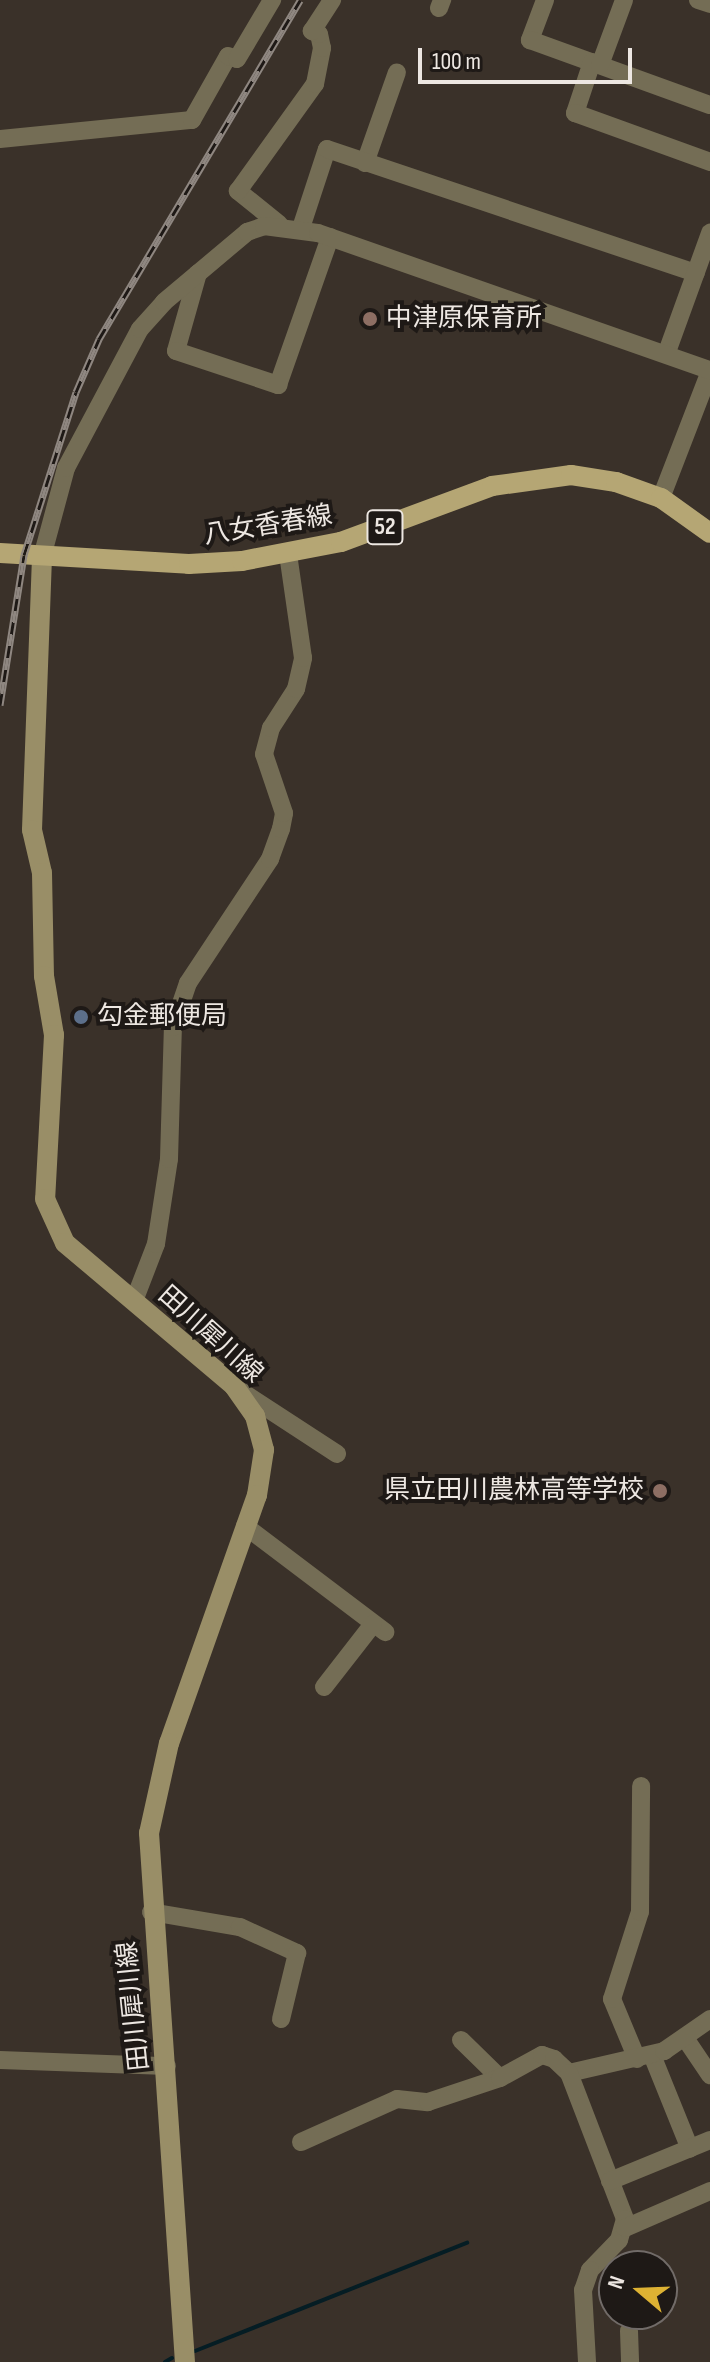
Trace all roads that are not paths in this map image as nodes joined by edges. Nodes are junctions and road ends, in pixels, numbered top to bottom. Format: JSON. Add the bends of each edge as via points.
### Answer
{"nodes":[{"id":1,"x":272,"y":0,"type":"edge"},
{"id":2,"x":332,"y":0,"type":"edge"},
{"id":3,"x":545,"y":0,"type":"edge"},
{"id":4,"x":624,"y":0,"type":"edge"},
{"id":5,"x":698,"y":0,"type":"edge"},
{"id":6,"x":710,"y":4,"type":"edge"},
{"id":7,"x":596,"y":64,"type":"junction"},
{"id":8,"x":397,"y":72,"type":"dead end"},
{"id":9,"x":710,"y":105,"type":"edge"},
{"id":10,"x":0,"y":139,"type":"edge"},
{"id":11,"x":710,"y":162,"type":"edge"},
{"id":12,"x":365,"y":163,"type":"junction"},
{"id":13,"x":279,"y":224,"type":"junction"},
{"id":14,"x":301,"y":228,"type":"junction"},
{"id":15,"x":710,"y":233,"type":"edge"},
{"id":16,"x":330,"y":237,"type":"junction"},
{"id":17,"x":198,"y":273,"type":"junction"},
{"id":18,"x":696,"y":273,"type":"junction"},
{"id":19,"x":667,"y":352,"type":"junction"},
{"id":20,"x":710,"y":370,"type":"edge"},
{"id":21,"x":661,"y":498,"type":"junction"},
{"id":22,"x":710,"y":533,"type":"edge"},
{"id":23,"x":0,"y":553,"type":"edge"},
{"id":24,"x":288,"y":554,"type":"junction"},
{"id":25,"x":42,"y":557,"type":"junction"},
{"id":26,"x":134,"y":1301,"type":"junction"},
{"id":27,"x":234,"y":1386,"type":"junction"},
{"id":28,"x":337,"y":1454,"type":"dead end"},
{"id":29,"x":245,"y":1526,"type":"junction"},
{"id":30,"x":324,"y":1687,"type":"dead end"},
{"id":31,"x":641,"y":1786,"type":"dead end"},
{"id":32,"x":151,"y":1912,"type":"junction"},
{"id":33,"x":281,"y":2019,"type":"dead end"},
{"id":34,"x":710,"y":2019,"type":"edge"},
{"id":35,"x":461,"y":2040,"type":"dead end"},
{"id":36,"x":710,"y":2042,"type":"edge"},
{"id":37,"x":688,"y":2043,"type":"junction"},
{"id":38,"x":645,"y":2057,"type":"junction"},
{"id":39,"x":0,"y":2060,"type":"edge"},
{"id":40,"x":167,"y":2066,"type":"junction"},
{"id":41,"x":569,"y":2073,"type":"junction"},
{"id":42,"x":710,"y":2075,"type":"edge"},
{"id":43,"x":500,"y":2078,"type":"junction"},
{"id":44,"x":710,"y":2140,"type":"edge"},
{"id":45,"x":301,"y":2142,"type":"dead end"},
{"id":46,"x":690,"y":2149,"type":"junction"},
{"id":47,"x":610,"y":2181,"type":"junction"},
{"id":48,"x":710,"y":2191,"type":"edge"},
{"id":49,"x":625,"y":2228,"type":"junction"},
{"id":50,"x":629,"y":2331,"type":"dead end"},
{"id":51,"x":185,"y":2362,"type":"edge"},
{"id":52,"x":587,"y":2362,"type":"edge"},
{"id":53,"x":630,"y":2362,"type":"edge"}],
"edges":[{"from":1,"to":10,"type":"street","via":[[237,59],[228,56],[192,120]]},
{"from":2,"to":13,"type":"street","via":[[312,31],[319,34],[322,48],[315,84],[238,191]]},
{"from":3,"to":7,"type":"street","via":[[530,40]]},
{"from":4,"to":7,"type":"street"},
{"from":5,"to":6,"type":"street"},
{"from":7,"to":9,"type":"street"},
{"from":7,"to":11,"type":"street","via":[[575,113]]},
{"from":8,"to":12,"type":"street"},
{"from":12,"to":14,"type":"street","via":[[327,149]]},
{"from":12,"to":18,"type":"street"},
{"from":13,"to":14,"type":"street"},
{"from":13,"to":17,"type":"street","via":[[247,232]]},
{"from":14,"to":16,"type":"street"},
{"from":15,"to":18,"type":"street"},
{"from":16,"to":17,"type":"street","via":[[278,385],[176,351]]},
{"from":16,"to":19,"type":"street"},
{"from":17,"to":25,"type":"street","via":[[164,302],[119,361],[66,468]]},
{"from":18,"to":19,"type":"street"},
{"from":19,"to":20,"type":"street"},
{"from":20,"to":21,"type":"street"},
{"from":21,"to":22,"type":"main road","name":"八女香春線","number":"52"},
{"from":21,"to":24,"type":"main road","name":"八女香春線","number":"52","via":[[592,476],[546,476],[492,486],[354,538]]},
{"from":23,"to":25,"type":"main road","name":"八女香春線","number":"52"},
{"from":24,"to":25,"type":"main road","name":"八女香春線","number":"52","via":[[189,564]]},
{"from":24,"to":26,"type":"street","via":[[303,658],[296,689],[271,728],[264,754],[284,813],[281,829],[270,859],[188,983],[173,1027],[169,1159],[156,1244]]},
{"from":25,"to":26,"type":"main road","name":"田川犀川線","via":[[32,830],[42,873],[44,976],[54,1035],[43,1181],[51,1219],[65,1243]]},
{"from":26,"to":27,"type":"main road","name":"田川犀川線"},
{"from":27,"to":28,"type":"street"},
{"from":27,"to":29,"type":"main road","name":"田川犀川線","via":[[255,1416],[264,1450],[263,1473]]},
{"from":29,"to":30,"type":"street","via":[[379,1628]]},
{"from":29,"to":32,"type":"main road","name":"田川犀川線","via":[[159,1782],[149,1833]]},
{"from":31,"to":38,"type":"street","via":[[640,1912],[612,1999]]},
{"from":32,"to":33,"type":"street","via":[[240,1927],[297,1953]]},
{"from":32,"to":40,"type":"main road","name":"田川犀川線"},
{"from":34,"to":37,"type":"street"},
{"from":35,"to":43,"type":"street"},
{"from":36,"to":37,"type":"street"},
{"from":37,"to":38,"type":"street"},
{"from":37,"to":42,"type":"street"},
{"from":38,"to":41,"type":"street"},
{"from":38,"to":46,"type":"street"},
{"from":39,"to":40,"type":"street"},
{"from":40,"to":51,"type":"main road","name":"田川犀川線"},
{"from":41,"to":43,"type":"street","via":[[542,2055]]},
{"from":41,"to":47,"type":"street"},
{"from":43,"to":45,"type":"street","via":[[428,2102],[397,2099]]},
{"from":44,"to":46,"type":"street"},
{"from":46,"to":47,"type":"street"},
{"from":47,"to":49,"type":"street"},
{"from":48,"to":49,"type":"street"},
{"from":49,"to":52,"type":"street","via":[[586,2279]]},
{"from":50,"to":53,"type":"street"}]}
